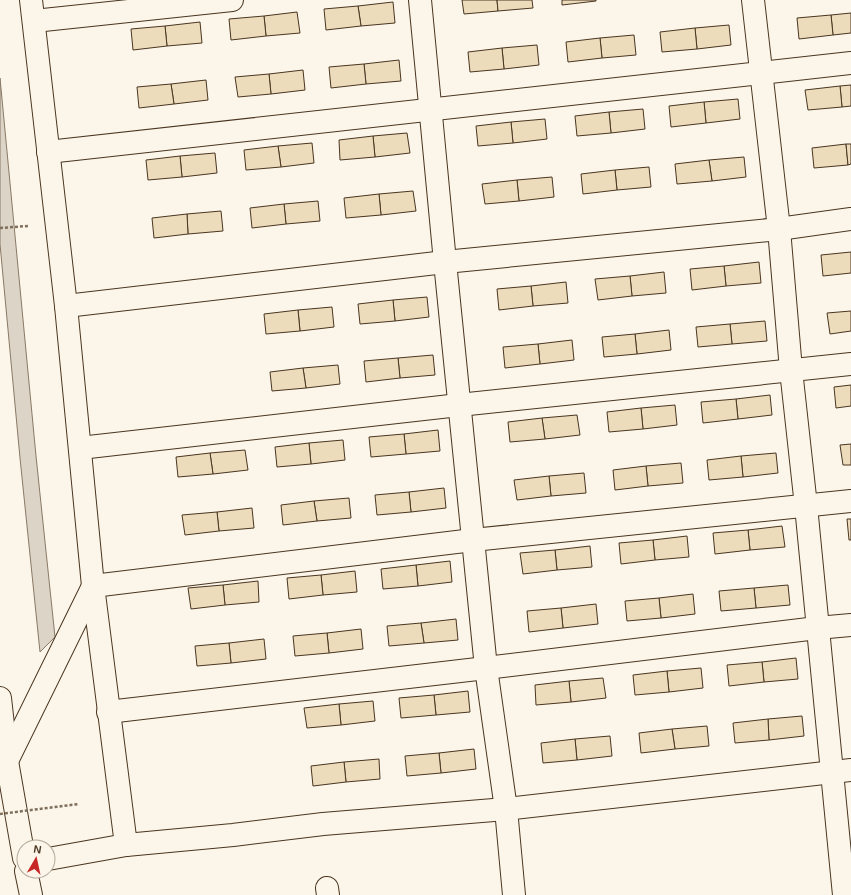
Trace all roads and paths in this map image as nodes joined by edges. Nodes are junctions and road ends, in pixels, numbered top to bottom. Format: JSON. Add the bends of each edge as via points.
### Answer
{"nodes":[{"id":1,"x":232,"y":0,"type":"edge"},
{"id":2,"x":420,"y":0,"type":"edge"},
{"id":3,"x":753,"y":0,"type":"edge"},
{"id":4,"x":33,"y":10,"type":"edge"},
{"id":5,"x":851,"y":63,"type":"edge"},
{"id":6,"x":760,"y":73,"type":"junction"},
{"id":7,"x":431,"y":108,"type":"junction"},
{"id":8,"x":48,"y":152,"type":"junction"},
{"id":9,"x":851,"y":219,"type":"edge"},
{"id":10,"x":28,"y":226,"type":"dead end"},
{"id":11,"x":0,"y":228,"type":"edge"},
{"id":12,"x":778,"y":230,"type":"junction"},
{"id":13,"x":445,"y":262,"type":"junction"},
{"id":14,"x":66,"y":306,"type":"junction"},
{"id":15,"x":851,"y":364,"type":"edge"},
{"id":16,"x":791,"y":370,"type":"junction"},
{"id":17,"x":459,"y":405,"type":"junction"},
{"id":18,"x":80,"y":448,"type":"junction"},
{"id":19,"x":851,"y":501,"type":"edge"},
{"id":20,"x":806,"y":506,"type":"junction"},
{"id":21,"x":474,"y":540,"type":"junction"},
{"id":22,"x":93,"y":586,"type":"junction"},
{"id":23,"x":851,"y":625,"type":"edge"},
{"id":24,"x":817,"y":628,"type":"junction"},
{"id":25,"x":486,"y":668,"type":"junction"},
{"id":26,"x":0,"y":698,"type":"edge"},
{"id":27,"x":108,"y":712,"type":"junction"},
{"id":28,"x":7,"y":761,"type":"junction"},
{"id":29,"x":842,"y":771,"type":"edge"},
{"id":30,"x":79,"y":804,"type":"dead end"},
{"id":31,"x":506,"y":809,"type":"junction"},
{"id":32,"x":0,"y":814,"type":"edge"},
{"id":33,"x":21,"y":839,"type":"edge"},
{"id":34,"x":126,"y":845,"type":"junction"},
{"id":35,"x":56,"y":858,"type":"edge"},
{"id":36,"x":28,"y":879,"type":"edge"},
{"id":37,"x":31,"y":895,"type":"edge"},
{"id":38,"x":514,"y":895,"type":"edge"},
{"id":39,"x":844,"y":895,"type":"edge"}],
"edges":[{"from":1,"to":4,"type":"street"},
{"from":2,"to":7,"type":"street"},
{"from":3,"to":6,"type":"street"},
{"from":4,"to":8,"type":"street"},
{"from":5,"to":6,"type":"street"},
{"from":6,"to":7,"type":"street"},
{"from":6,"to":12,"type":"street"},
{"from":7,"to":8,"type":"street"},
{"from":7,"to":13,"type":"street"},
{"from":8,"to":14,"type":"street"},
{"from":9,"to":12,"type":"street"},
{"from":10,"to":11,"type":"path"},
{"from":12,"to":13,"type":"street"},
{"from":12,"to":16,"type":"street"},
{"from":13,"to":14,"type":"street"},
{"from":13,"to":17,"type":"street"},
{"from":14,"to":18,"type":"street"},
{"from":15,"to":16,"type":"street"},
{"from":16,"to":17,"type":"street"},
{"from":16,"to":20,"type":"street"},
{"from":17,"to":18,"type":"street"},
{"from":17,"to":21,"type":"street"},
{"from":18,"to":22,"type":"street"},
{"from":19,"to":20,"type":"street"},
{"from":20,"to":21,"type":"street"},
{"from":20,"to":24,"type":"street"},
{"from":21,"to":22,"type":"street"},
{"from":21,"to":25,"type":"street"},
{"from":22,"to":27,"type":"street"},
{"from":22,"to":28,"type":"street"},
{"from":23,"to":24,"type":"street"},
{"from":24,"to":25,"type":"street"},
{"from":24,"to":29,"type":"street"},
{"from":25,"to":27,"type":"street"},
{"from":25,"to":31,"type":"street"},
{"from":26,"to":28,"type":"street"},
{"from":27,"to":34,"type":"street"},
{"from":28,"to":33,"type":"street"},
{"from":29,"to":31,"type":"street"},
{"from":29,"to":39,"type":"street"},
{"from":30,"to":32,"type":"path","bridge":true},
{"from":31,"to":34,"type":"street","via":[[323,824]]},
{"from":31,"to":38,"type":"street"},
{"from":34,"to":35,"type":"street"},
{"from":36,"to":37,"type":"street"}]}
